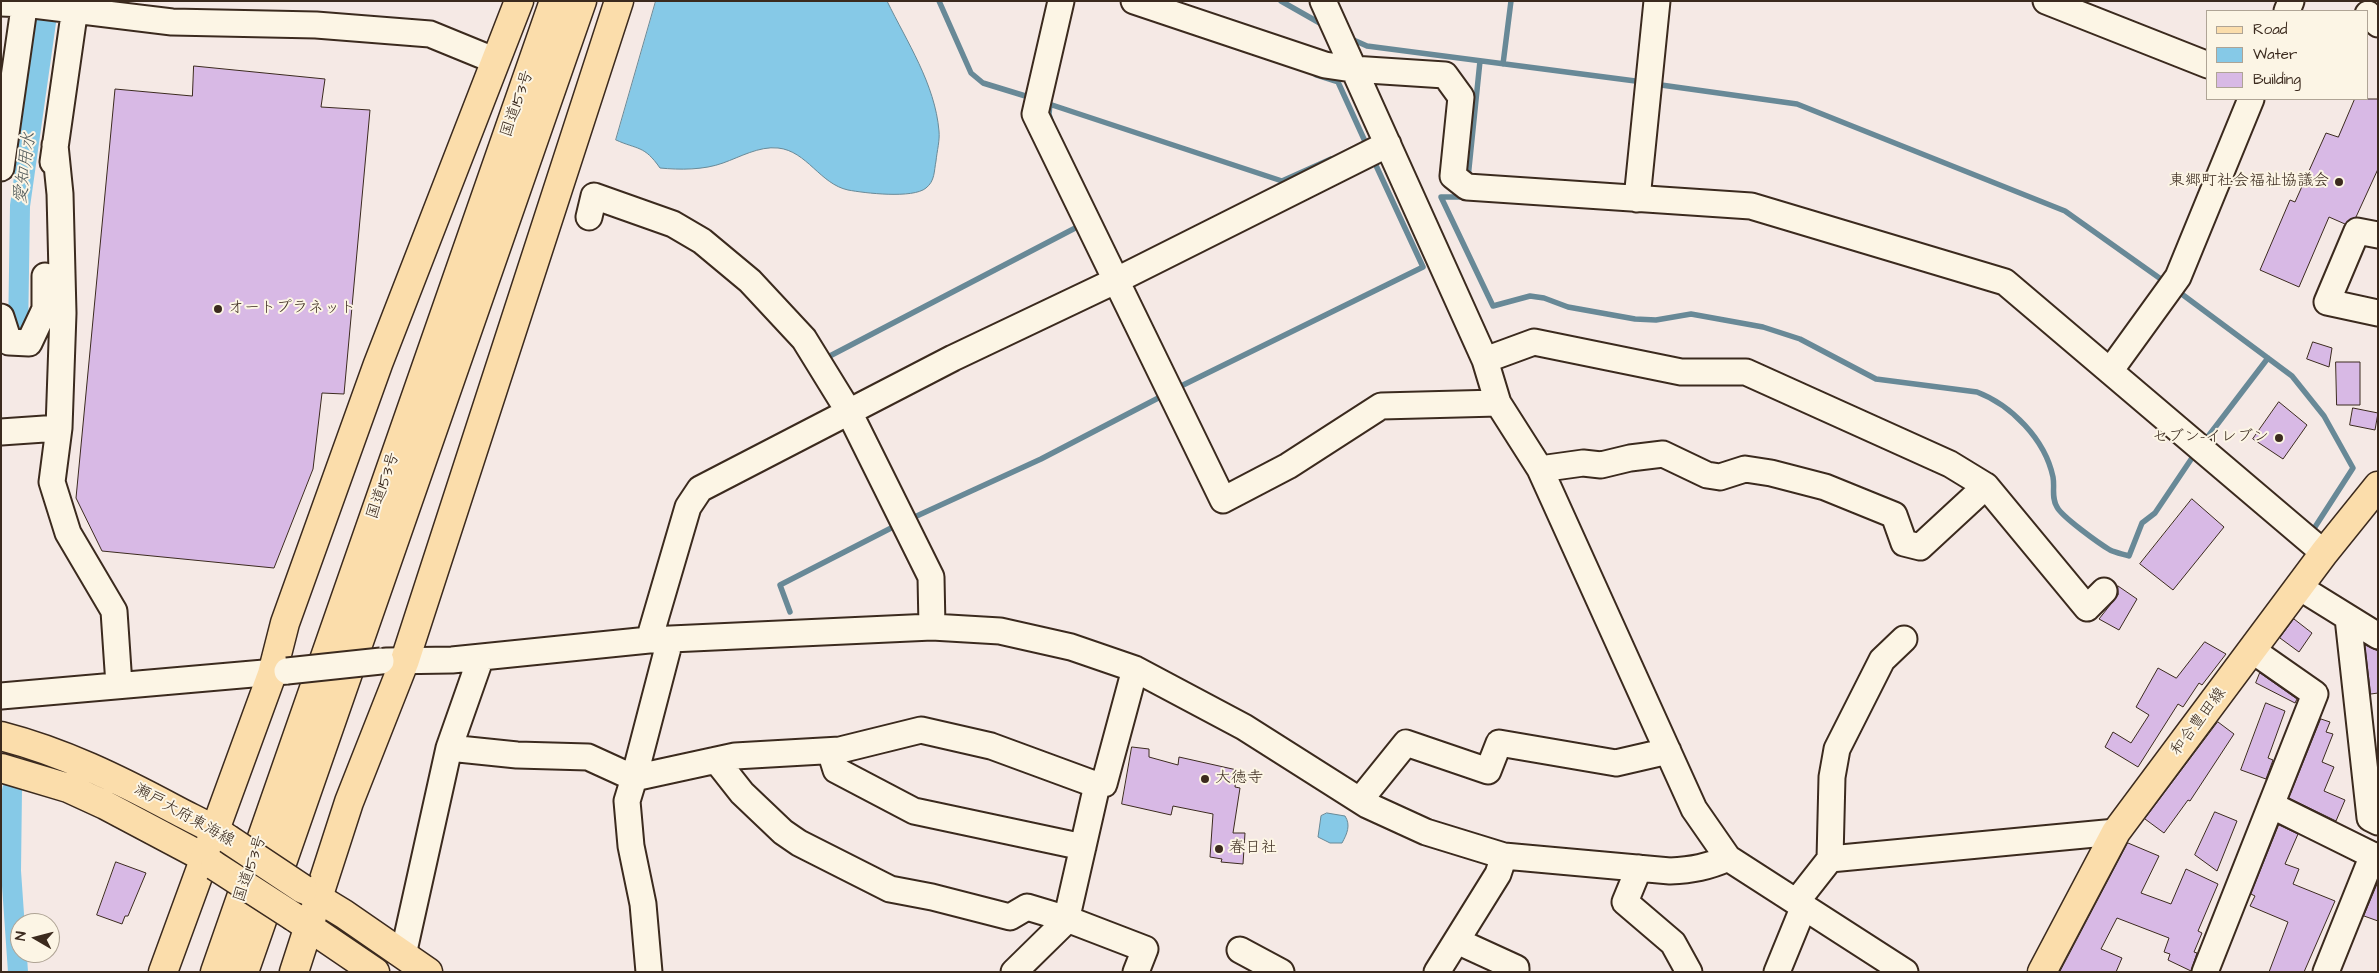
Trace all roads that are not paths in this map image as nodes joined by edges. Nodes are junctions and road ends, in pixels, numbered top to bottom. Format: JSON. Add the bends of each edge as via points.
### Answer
{"nodes":[{"id":1,"x":519,"y":1,"type":"edge"},
{"id":2,"x":554,"y":1,"type":"edge"},
{"id":3,"x":582,"y":1,"type":"edge"},
{"id":4,"x":619,"y":1,"type":"edge"},
{"id":5,"x":1061,"y":1,"type":"edge"},
{"id":6,"x":1134,"y":1,"type":"edge"},
{"id":7,"x":1323,"y":1,"type":"edge"},
{"id":8,"x":1657,"y":1,"type":"edge"},
{"id":9,"x":2046,"y":1,"type":"edge"},
{"id":10,"x":17,"y":3,"type":"edge"},
{"id":11,"x":73,"y":7,"type":"edge"},
{"id":12,"x":496,"y":61,"type":"junction"},
{"id":13,"x":2206,"y":64,"type":"edge"},
{"id":14,"x":1352,"y":69,"type":"junction"},
{"id":15,"x":2251,"y":100,"type":"edge"},
{"id":16,"x":1388,"y":144,"type":"junction"},
{"id":17,"x":55,"y":145,"type":"junction"},
{"id":18,"x":1,"y":168,"type":"edge"},
{"id":19,"x":1638,"y":199,"type":"junction"},
{"id":20,"x":589,"y":217,"type":"dead end"},
{"id":21,"x":2378,"y":234,"type":"edge"},
{"id":22,"x":1117,"y":280,"type":"junction"},
{"id":23,"x":2378,"y":313,"type":"edge"},
{"id":24,"x":1,"y":317,"type":"edge"},
{"id":25,"x":1485,"y":360,"type":"junction"},
{"id":26,"x":2110,"y":371,"type":"junction"},
{"id":27,"x":1498,"y":403,"type":"junction"},
{"id":28,"x":849,"y":412,"type":"junction"},
{"id":29,"x":59,"y":428,"type":"junction"},
{"id":30,"x":1,"y":432,"type":"edge"},
{"id":31,"x":1540,"y":469,"type":"junction"},
{"id":32,"x":1986,"y":486,"type":"junction"},
{"id":33,"x":2378,"y":486,"type":"edge"},
{"id":34,"x":2324,"y":553,"type":"junction"},
{"id":35,"x":2299,"y":587,"type":"junction"},
{"id":36,"x":2104,"y":591,"type":"dead end"},
{"id":37,"x":2348,"y":618,"type":"junction"},
{"id":38,"x":932,"y":627,"type":"junction"},
{"id":39,"x":2378,"y":636,"type":"edge"},
{"id":40,"x":1904,"y":639,"type":"dead end"},
{"id":41,"x":660,"y":640,"type":"junction"},
{"id":42,"x":2252,"y":650,"type":"junction"},
{"id":43,"x":481,"y":657,"type":"junction"},
{"id":44,"x":393,"y":660,"type":"junction"},
{"id":45,"x":1135,"y":669,"type":"junction"},
{"id":46,"x":280,"y":672,"type":"junction"},
{"id":47,"x":119,"y":686,"type":"junction"},
{"id":48,"x":1,"y":696,"type":"edge"},
{"id":49,"x":1,"y":736,"type":"edge"},
{"id":50,"x":449,"y":748,"type":"junction"},
{"id":51,"x":830,"y":751,"type":"junction"},
{"id":52,"x":1668,"y":751,"type":"junction"},
{"id":53,"x":716,"y":760,"type":"junction"},
{"id":54,"x":1,"y":768,"type":"edge"},
{"id":55,"x":634,"y":778,"type":"junction"},
{"id":56,"x":1097,"y":785,"type":"junction"},
{"id":57,"x":1360,"y":800,"type":"junction"},
{"id":58,"x":2272,"y":805,"type":"junction"},
{"id":59,"x":2378,"y":822,"type":"edge"},
{"id":60,"x":2116,"y":832,"type":"junction"},
{"id":61,"x":221,"y":834,"type":"junction"},
{"id":62,"x":1083,"y":847,"type":"junction"},
{"id":63,"x":1504,"y":856,"type":"junction"},
{"id":64,"x":2375,"y":856,"type":"edge"},
{"id":65,"x":1728,"y":858,"type":"junction"},
{"id":66,"x":1830,"y":860,"type":"junction"},
{"id":67,"x":209,"y":862,"type":"junction"},
{"id":68,"x":1639,"y":868,"type":"junction"},
{"id":69,"x":310,"y":894,"type":"junction"},
{"id":70,"x":1800,"y":904,"type":"junction"},
{"id":71,"x":1067,"y":918,"type":"junction"},
{"id":72,"x":301,"y":922,"type":"junction"},
{"id":73,"x":1457,"y":941,"type":"junction"},
{"id":74,"x":1240,"y":950,"type":"dead end"},
{"id":75,"x":403,"y":954,"type":"junction"},
{"id":76,"x":163,"y":972,"type":"edge"},
{"id":77,"x":215,"y":972,"type":"edge"},
{"id":78,"x":244,"y":972,"type":"edge"},
{"id":79,"x":294,"y":972,"type":"edge"},
{"id":80,"x":375,"y":972,"type":"edge"},
{"id":81,"x":428,"y":972,"type":"edge"},
{"id":82,"x":649,"y":972,"type":"edge"},
{"id":83,"x":1014,"y":972,"type":"edge"},
{"id":84,"x":1136,"y":972,"type":"edge"},
{"id":85,"x":1281,"y":972,"type":"edge"},
{"id":86,"x":1437,"y":972,"type":"edge"},
{"id":87,"x":1516,"y":972,"type":"edge"},
{"id":88,"x":1689,"y":972,"type":"edge"},
{"id":89,"x":1777,"y":972,"type":"edge"},
{"id":90,"x":1905,"y":972,"type":"edge"},
{"id":91,"x":2042,"y":972,"type":"edge"},
{"id":92,"x":2205,"y":972,"type":"edge"},
{"id":93,"x":2326,"y":972,"type":"edge"}],
"edges":[{"from":1,"to":12,"type":"main road"},
{"from":2,"to":77,"type":"main road","name":"国道153号"},
{"from":3,"to":78,"type":"main road","name":"国道153号"},
{"from":4,"to":44,"type":"main road"},
{"from":5,"to":22,"type":"street","via":[[1035,114]]},
{"from":6,"to":14,"type":"street","via":[[1325,65]]},
{"from":7,"to":14,"type":"street"},
{"from":8,"to":19,"type":"street"},
{"from":9,"to":13,"type":"street"},
{"from":10,"to":11,"type":"street"},
{"from":10,"to":18,"type":"street"},
{"from":11,"to":12,"type":"street","via":[[172,22],[316,25],[430,34]]},
{"from":11,"to":17,"type":"street","via":[[68,65]]},
{"from":12,"to":46,"type":"main road","via":[[378,364],[285,623]]},
{"from":14,"to":16,"type":"street"},
{"from":14,"to":19,"type":"street","via":[[1445,75],[1461,97],[1453,176],[1467,188]]},
{"from":15,"to":26,"type":"street","via":[[2178,277]]},
{"from":16,"to":22,"type":"street"},
{"from":16,"to":25,"type":"street"},
{"from":17,"to":24,"type":"street","via":[[45,210],[45,309],[29,343],[9,342]]},
{"from":17,"to":29,"type":"street","via":[[60,194],[63,313]]},
{"from":19,"to":26,"type":"street","via":[[1751,206],[2005,282]]},
{"from":20,"to":28,"type":"street","via":[[594,196],[673,224],[702,241],[750,281],[804,340]]},
{"from":21,"to":23,"type":"street","via":[[2357,231],[2327,302]]},
{"from":22,"to":27,"type":"street","via":[[1222,500],[1288,466],[1382,406]]},
{"from":22,"to":28,"type":"street"},
{"from":25,"to":27,"type":"street"},
{"from":25,"to":32,"type":"street","via":[[1534,342],[1681,372],[1746,372],[1950,464]]},
{"from":26,"to":34,"type":"street"},
{"from":27,"to":31,"type":"street"},
{"from":28,"to":38,"type":"street","via":[[931,577]]},
{"from":28,"to":41,"type":"street","via":[[700,489],[688,507]]},
{"from":29,"to":30,"type":"street"},
{"from":29,"to":47,"type":"street","via":[[52,482],[68,533],[114,611]]},
{"from":31,"to":32,"type":"street","via":[[1583,463],[1601,465],[1663,454],[1707,475],[1720,477],[1745,469],[1772,473],[1825,487],[1894,516],[1904,543],[1920,547]]},
{"from":31,"to":52,"type":"street"},
{"from":32,"to":36,"type":"street","via":[[2087,608]]},
{"from":33,"to":34,"type":"main road","name":"和合豊田線"},
{"from":34,"to":35,"type":"main road","name":"和合豊田線"},
{"from":35,"to":37,"type":"street"},
{"from":35,"to":42,"type":"main road","name":"和合豊田線"},
{"from":37,"to":39,"type":"street"},
{"from":37,"to":59,"type":"street","via":[[2370,818]]},
{"from":38,"to":41,"type":"street"},
{"from":38,"to":45,"type":"street","via":[[1000,631],[1071,647]]},
{"from":40,"to":66,"type":"street","via":[[1882,660],[1837,749],[1832,777]]},
{"from":41,"to":43,"type":"street"},
{"from":41,"to":55,"type":"street"},
{"from":42,"to":58,"type":"street","via":[[2315,694]]},
{"from":42,"to":60,"type":"main road","name":"和合豊田線"},
{"from":43,"to":44,"type":"street"},
{"from":43,"to":50,"type":"street"},
{"from":44,"to":46,"type":"street","bridge":true},
{"from":44,"to":69,"type":"main road","via":[[348,802]]},
{"from":45,"to":56,"type":"street","via":[[1107,776],[1104,784]]},
{"from":45,"to":57,"type":"street","via":[[1244,727]]},
{"from":46,"to":47,"type":"street"},
{"from":46,"to":61,"type":"main road"},
{"from":47,"to":48,"type":"street"},
{"from":49,"to":61,"type":"main road","name":"瀬戸大府東海線","via":[[67,756]]},
{"from":50,"to":55,"type":"street","via":[[517,755],[588,757]]},
{"from":50,"to":75,"type":"street"},
{"from":51,"to":53,"type":"street"},
{"from":51,"to":56,"type":"street","via":[[921,730],[991,746]]},
{"from":51,"to":62,"type":"street","via":[[836,770],[914,811]]},
{"from":52,"to":57,"type":"street","via":[[1616,763],[1499,743],[1488,771],[1406,743]]},
{"from":52,"to":65,"type":"street","via":[[1694,809]]},
{"from":53,"to":55,"type":"street"},
{"from":53,"to":71,"type":"street","via":[[742,793],[784,832],[890,890],[932,897],[1010,918],[1027,907]]},
{"from":54,"to":67,"type":"main road","name":"瀬戸大府東海線","via":[[68,788],[105,804]]},
{"from":55,"to":82,"type":"street","via":[[627,801],[631,846],[643,904]]},
{"from":56,"to":62,"type":"street"},
{"from":57,"to":63,"type":"street","via":[[1426,832]]},
{"from":58,"to":64,"type":"street"},
{"from":58,"to":92,"type":"street"},
{"from":60,"to":66,"type":"street"},
{"from":60,"to":91,"type":"main road","name":"和合豊田線"},
{"from":61,"to":67,"type":"main road"},
{"from":61,"to":69,"type":"main road","name":"瀬戸大府東海線","bridge":true},
{"from":62,"to":71,"type":"street"},
{"from":63,"to":68,"type":"street"},
{"from":63,"to":73,"type":"street","via":[[1498,874]]},
{"from":64,"to":93,"type":"street"},
{"from":65,"to":68,"type":"street","via":[[1694,870]]},
{"from":65,"to":70,"type":"street"},
{"from":66,"to":70,"type":"street"},
{"from":67,"to":72,"type":"main road","name":"瀬戸大府東海線","bridge":true},
{"from":67,"to":76,"type":"main road"},
{"from":68,"to":88,"type":"street","via":[[1625,902],[1673,943]]},
{"from":69,"to":72,"type":"main road"},
{"from":69,"to":75,"type":"main road","name":"瀬戸大府東海線"},
{"from":70,"to":89,"type":"street"},
{"from":70,"to":90,"type":"street"},
{"from":71,"to":83,"type":"street"},
{"from":71,"to":84,"type":"street","via":[[1145,949]]},
{"from":72,"to":79,"type":"main road"},
{"from":72,"to":80,"type":"main road","name":"瀬戸大府東海線"},
{"from":73,"to":86,"type":"street"},
{"from":73,"to":87,"type":"street","via":[[1516,968]]},
{"from":74,"to":85,"type":"street"},
{"from":75,"to":81,"type":"main road","name":"瀬戸大府東海線"}]}
